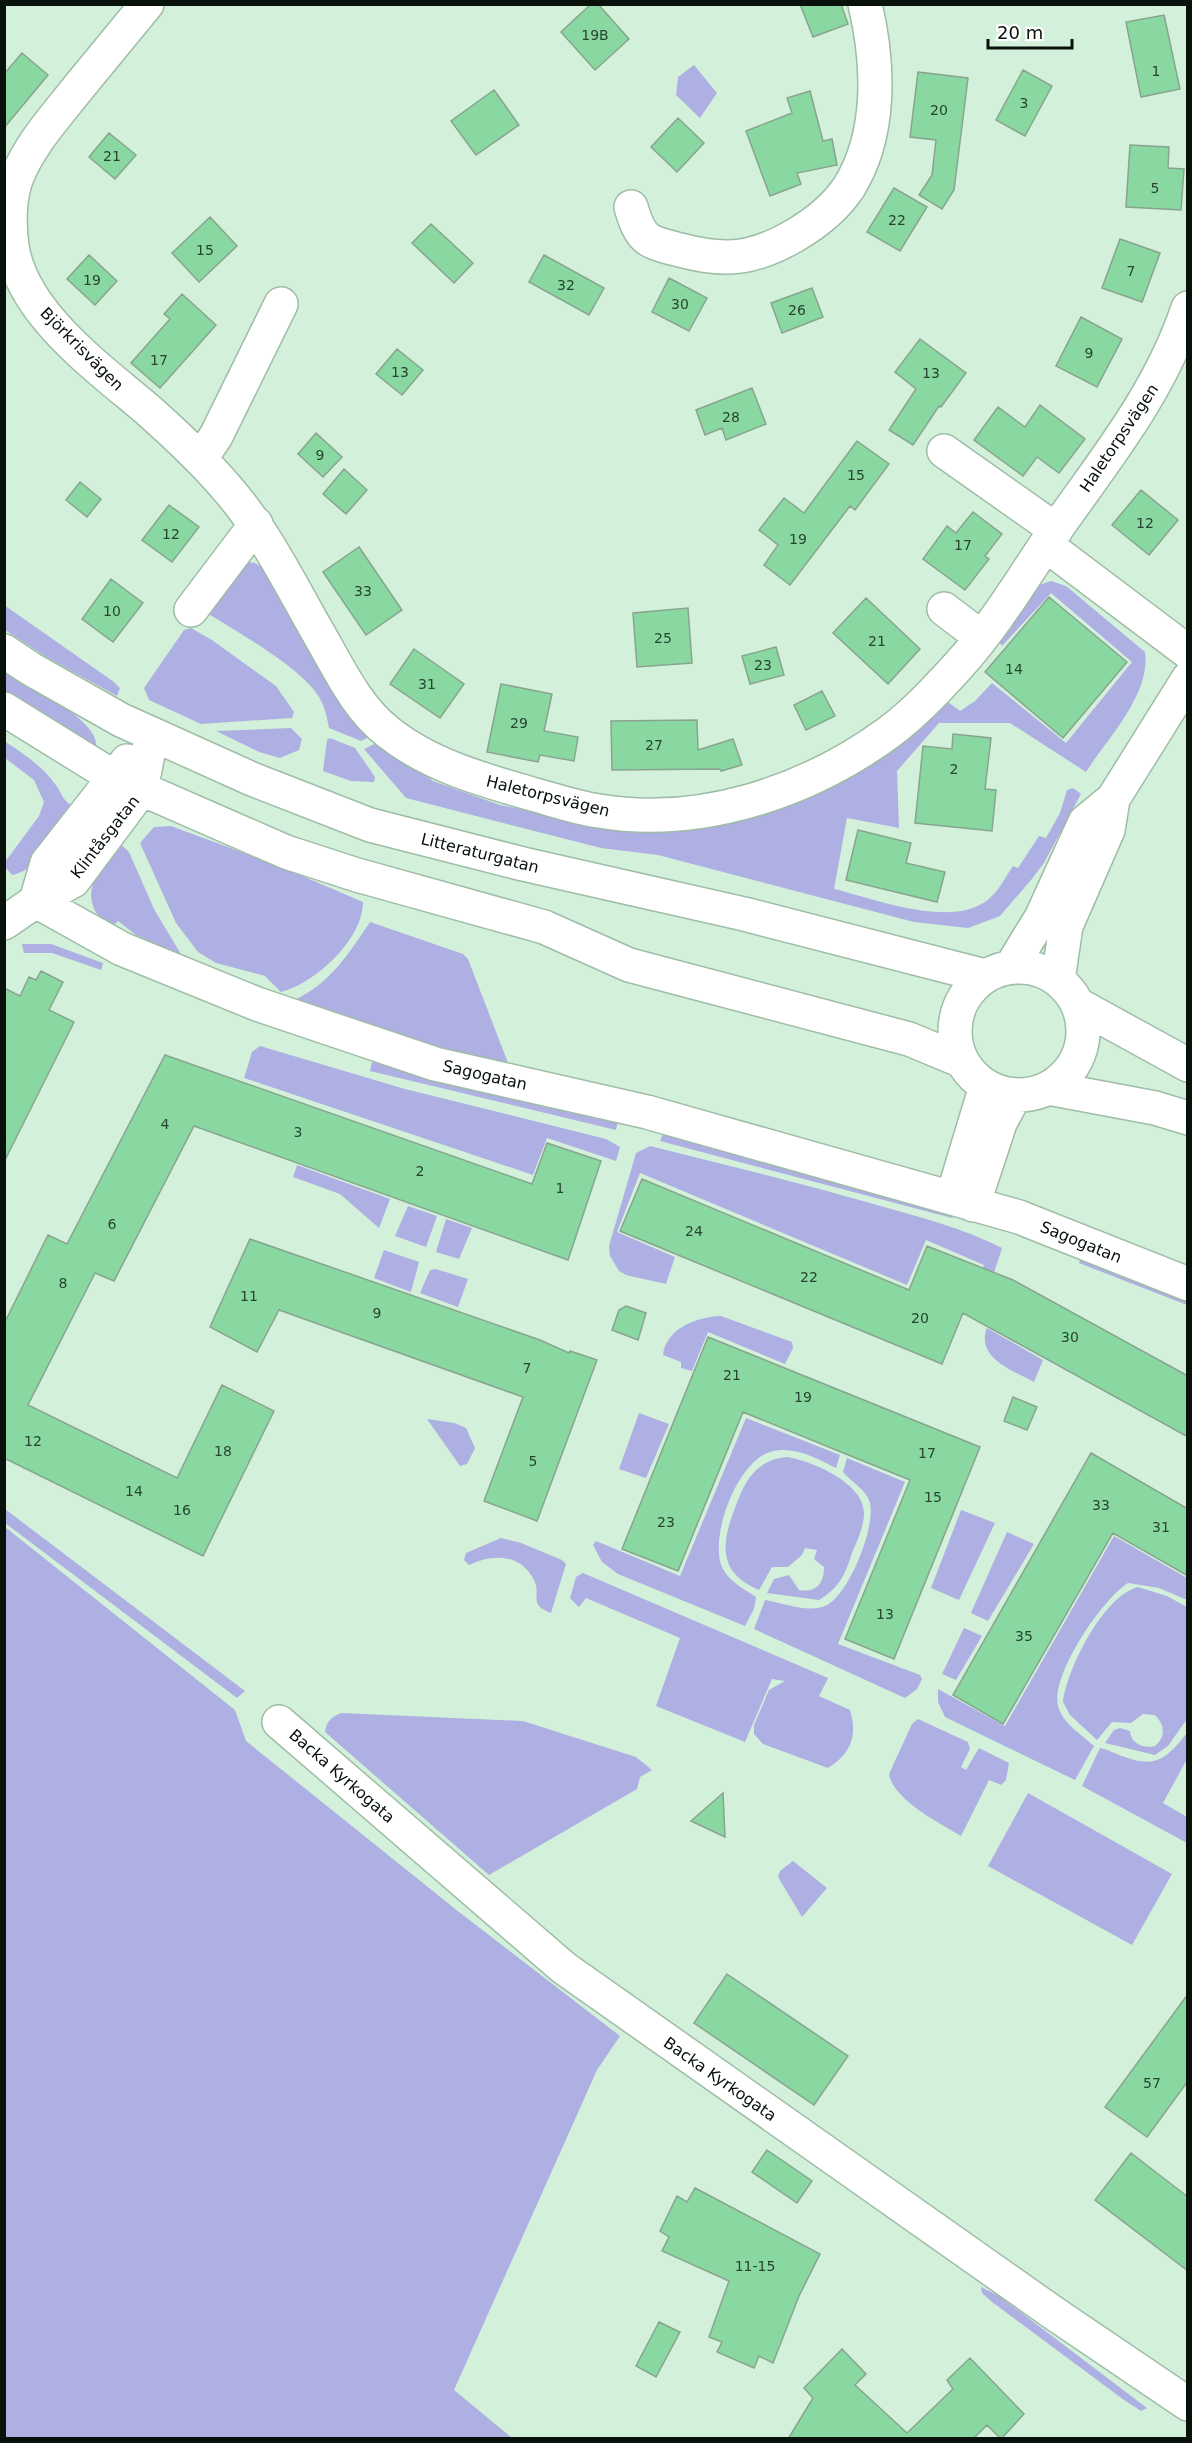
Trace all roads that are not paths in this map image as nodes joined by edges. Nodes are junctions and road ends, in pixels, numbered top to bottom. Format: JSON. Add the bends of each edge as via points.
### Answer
{"nodes":[{"id":1,"x":147,"y":4,"type":"edge"},
{"id":2,"x":865,"y":4,"type":"edge"},
{"id":3,"x":631,"y":207,"type":"dead end"},
{"id":4,"x":281,"y":304,"type":"dead end"},
{"id":5,"x":1188,"y":308,"type":"edge"},
{"id":6,"x":944,"y":451,"type":"dead end"},
{"id":7,"x":201,"y":458,"type":"junction"},
{"id":8,"x":256,"y":524,"type":"junction"},
{"id":9,"x":1051,"y":537,"type":"junction"},
{"id":10,"x":944,"y":609,"type":"dead end"},
{"id":11,"x":191,"y":610,"type":"dead end"},
{"id":12,"x":981,"y":637,"type":"junction"},
{"id":13,"x":4,"y":651,"type":"edge"},
{"id":14,"x":1188,"y":652,"type":"edge"},
{"id":15,"x":1188,"y":679,"type":"edge"},
{"id":16,"x":4,"y":709,"type":"edge"},
{"id":17,"x":152,"y":734,"type":"junction"},
{"id":18,"x":112,"y":776,"type":"junction"},
{"id":19,"x":141,"y":790,"type":"junction"},
{"id":20,"x":1113,"y":799,"type":"junction"},
{"id":21,"x":36,"y":901,"type":"junction"},
{"id":22,"x":4,"y":923,"type":"edge"},
{"id":23,"x":998,"y":972,"type":"junction"},
{"id":24,"x":1068,"y":992,"type":"junction"},
{"id":25,"x":962,"y":1061,"type":"junction"},
{"id":26,"x":1188,"y":1065,"type":"edge"},
{"id":27,"x":1048,"y":1088,"type":"junction"},
{"id":28,"x":1000,"y":1091,"type":"junction"},
{"id":29,"x":1188,"y":1118,"type":"edge"},
{"id":30,"x":962,"y":1201,"type":"junction"},
{"id":31,"x":1188,"y":1284,"type":"edge"},
{"id":32,"x":279,"y":1722,"type":"dead end"},
{"id":33,"x":1188,"y":2404,"type":"edge"}],
"edges":[{"from":1,"to":7,"type":"street","name":"Björkrisvägen","via":[[42,132],[18,175],[12,192],[12,246],[23,283],[54,324],[100,371]]},
{"from":2,"to":3,"type":"street","via":[[873,53],[873,116],[865,155],[833,208],[808,227],[765,249],[728,257],[694,254],[650,242],[638,230]]},
{"from":4,"to":7,"type":"street","via":[[216,436]]},
{"from":5,"to":9,"type":"street","name":"Haletorpsvägen","via":[[1155,387]]},
{"from":6,"to":9,"type":"street"},
{"from":7,"to":8,"type":"street","name":"Björkrisvägen"},
{"from":8,"to":11,"type":"street"},
{"from":8,"to":12,"type":"street","name":"Haletorpsvägen","via":[[355,696],[386,732],[433,760],[480,779],[601,812],[694,812],[768,796],[804,783],[889,732],[955,669]]},
{"from":9,"to":12,"type":"street","name":"Haletorpsvägen"},
{"from":9,"to":14,"type":"street"},
{"from":10,"to":12,"type":"street"},
{"from":13,"to":17,"type":"street","name":"Litteraturgatan"},
{"from":15,"to":20,"type":"street"},
{"from":16,"to":18,"type":"street"},
{"from":17,"to":18,"type":"street","name":"Klintåsgatan"},
{"from":17,"to":19,"type":"street"},
{"from":17,"to":23,"type":"street","name":"Litteraturgatan","via":[[252,779],[370,825],[523,864]]},
{"from":18,"to":19,"type":"street"},
{"from":18,"to":21,"type":"street","name":"Klintåsgatan","via":[[47,863]]},
{"from":19,"to":21,"type":"street","name":"Klintåsgatan","via":[[73,881]]},
{"from":19,"to":25,"type":"street","via":[[307,859],[544,927],[629,965],[898,1036]]},
{"from":20,"to":23,"type":"street","via":[[1085,822],[1041,918]]},
{"from":20,"to":24,"type":"street","via":[[1108,830],[1066,926]]},
{"from":21,"to":22,"type":"street","name":"Klintåsgatan"},
{"from":21,"to":30,"type":"street","name":"Sagogatan","via":[[122,949],[257,1004],[435,1064],[647,1112]]},
{"from":23,"to":24,"type":"street","name":"Litteraturgatan","via":[[1036,969]]},
{"from":23,"to":25,"type":"street","via":[[970,990],[957,1013],[955,1037]]},
{"from":24,"to":26,"type":"street","name":"Litteraturgatan"},
{"from":24,"to":27,"type":"street","via":[[1083,1032],[1080,1052],[1068,1073]]},
{"from":25,"to":28,"type":"street","via":[[972,1075]]},
{"from":27,"to":28,"type":"street","via":[[1032,1094]]},
{"from":27,"to":29,"type":"street"},
{"from":28,"to":30,"type":"street"},
{"from":30,"to":31,"type":"street","name":"Sagogatan","via":[[1019,1217]]},
{"from":32,"to":33,"type":"street","name":"Backa Kyrkogata","via":[[564,1968]]}]}
